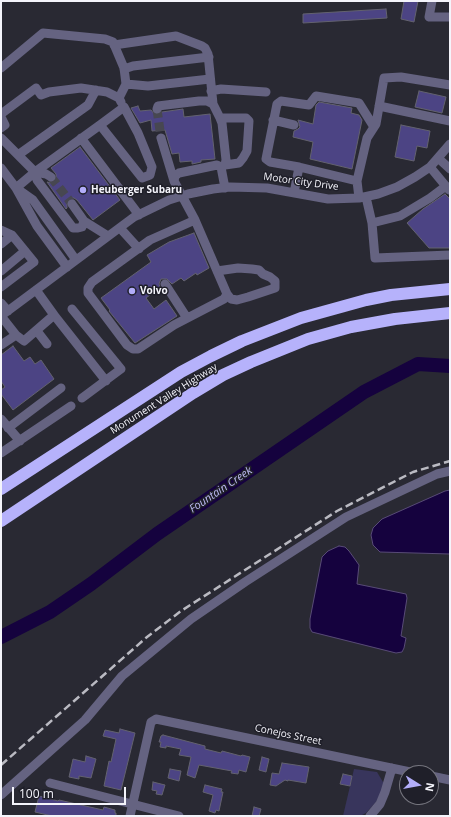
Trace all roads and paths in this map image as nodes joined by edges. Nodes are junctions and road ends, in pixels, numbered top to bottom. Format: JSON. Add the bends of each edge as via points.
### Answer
{"nodes":[{"id":1,"x":432,"y":1,"type":"edge"},
{"id":2,"x":450,"y":17,"type":"edge"},
{"id":3,"x":114,"y":45,"type":"junction"},
{"id":4,"x":208,"y":57,"type":"junction"},
{"id":5,"x":1,"y":68,"type":"edge"},
{"id":6,"x":124,"y":69,"type":"junction"},
{"id":7,"x":210,"y":79,"type":"junction"},
{"id":8,"x":126,"y":84,"type":"junction"},
{"id":9,"x":450,"y":85,"type":"edge"},
{"id":10,"x":96,"y":90,"type":"junction"},
{"id":11,"x":212,"y":91,"type":"junction"},
{"id":12,"x":266,"y":92,"type":"dead end"},
{"id":13,"x":119,"y":98,"type":"junction"},
{"id":14,"x":213,"y":104,"type":"junction"},
{"id":15,"x":379,"y":106,"type":"junction"},
{"id":16,"x":124,"y":107,"type":"junction"},
{"id":17,"x":158,"y":108,"type":"dead end"},
{"id":18,"x":1,"y":114,"type":"edge"},
{"id":19,"x":1,"y":117,"type":"edge"},
{"id":20,"x":220,"y":118,"type":"junction"},
{"id":21,"x":273,"y":120,"type":"junction"},
{"id":22,"x":450,"y":121,"type":"edge"},
{"id":23,"x":100,"y":125,"type":"junction"},
{"id":24,"x":294,"y":125,"type":"dead end"},
{"id":25,"x":374,"y":127,"type":"junction"},
{"id":26,"x":1,"y":128,"type":"edge"},
{"id":27,"x":1,"y":138,"type":"edge"},
{"id":28,"x":81,"y":138,"type":"junction"},
{"id":29,"x":161,"y":138,"type":"tunnel mouth"},
{"id":30,"x":450,"y":144,"type":"edge"},
{"id":31,"x":18,"y":155,"type":"junction"},
{"id":32,"x":438,"y":158,"type":"junction"},
{"id":33,"x":223,"y":166,"type":"junction"},
{"id":34,"x":299,"y":167,"type":"junction"},
{"id":35,"x":430,"y":167,"type":"junction"},
{"id":36,"x":1,"y":168,"type":"edge"},
{"id":37,"x":450,"y":169,"type":"edge"},
{"id":38,"x":35,"y":172,"type":"junction"},
{"id":39,"x":51,"y":177,"type":"tunnel mouth"},
{"id":40,"x":174,"y":181,"type":"junction"},
{"id":41,"x":357,"y":181,"type":"junction"},
{"id":42,"x":16,"y":188,"type":"junction"},
{"id":43,"x":225,"y":188,"type":"junction"},
{"id":44,"x":448,"y":188,"type":"edge"},
{"id":45,"x":294,"y":192,"type":"junction"},
{"id":46,"x":182,"y":196,"type":"junction"},
{"id":47,"x":363,"y":197,"type":"junction"},
{"id":48,"x":72,"y":204,"type":"tunnel mouth"},
{"id":49,"x":139,"y":215,"type":"junction"},
{"id":50,"x":195,"y":220,"type":"junction"},
{"id":51,"x":84,"y":221,"type":"junction"},
{"id":52,"x":372,"y":223,"type":"junction"},
{"id":53,"x":120,"y":228,"type":"junction"},
{"id":54,"x":1,"y":230,"type":"edge"},
{"id":55,"x":12,"y":235,"type":"junction"},
{"id":56,"x":108,"y":236,"type":"junction"},
{"id":57,"x":1,"y":244,"type":"edge"},
{"id":58,"x":138,"y":249,"type":"junction"},
{"id":59,"x":25,"y":251,"type":"junction"},
{"id":60,"x":450,"y":255,"type":"edge"},
{"id":61,"x":76,"y":260,"type":"junction"},
{"id":62,"x":67,"y":267,"type":"junction"},
{"id":63,"x":1,"y":271,"type":"edge"},
{"id":64,"x":217,"y":271,"type":"junction"},
{"id":65,"x":165,"y":284,"type":"dead end"},
{"id":66,"x":1,"y":286,"type":"edge"},
{"id":67,"x":450,"y":288,"type":"edge"},
{"id":68,"x":36,"y":290,"type":"junction"},
{"id":69,"x":227,"y":294,"type":"junction"},
{"id":70,"x":1,"y":303,"type":"edge"},
{"id":71,"x":72,"y":309,"type":"dead end"},
{"id":72,"x":450,"y":313,"type":"edge"},
{"id":73,"x":3,"y":314,"type":"edge"},
{"id":74,"x":54,"y":315,"type":"junction"},
{"id":75,"x":187,"y":318,"type":"junction"},
{"id":76,"x":37,"y":331,"type":"junction"},
{"id":77,"x":16,"y":335,"type":"junction"},
{"id":78,"x":98,"y":341,"type":"junction"},
{"id":79,"x":47,"y":344,"type":"dead end"},
{"id":80,"x":1,"y":345,"type":"edge"},
{"id":81,"x":85,"y":352,"type":"junction"},
{"id":82,"x":106,"y":381,"type":"junction"},
{"id":83,"x":61,"y":388,"type":"dead end"},
{"id":84,"x":82,"y":398,"type":"dead end"},
{"id":85,"x":71,"y":406,"type":"dead end"},
{"id":86,"x":1,"y":419,"type":"edge"},
{"id":87,"x":8,"y":428,"type":"junction"},
{"id":88,"x":20,"y":441,"type":"junction"},
{"id":89,"x":1,"y":453,"type":"edge"},
{"id":90,"x":450,"y":471,"type":"edge"},
{"id":91,"x":1,"y":489,"type":"edge"},
{"id":92,"x":1,"y":521,"type":"edge"},
{"id":93,"x":392,"y":768,"type":"junction"},
{"id":94,"x":399,"y":770,"type":"edge"},
{"id":95,"x":439,"y":778,"type":"edge"},
{"id":96,"x":450,"y":780,"type":"edge"},
{"id":97,"x":50,"y":783,"type":"dead end"},
{"id":98,"x":1,"y":795,"type":"edge"},
{"id":99,"x":133,"y":804,"type":"junction"},
{"id":100,"x":130,"y":816,"type":"edge"},
{"id":101,"x":179,"y":816,"type":"edge"},
{"id":102,"x":370,"y":816,"type":"edge"}],
"edges":[{"from":1,"to":2,"type":"street","via":[[429,17]]},
{"from":3,"to":4,"type":"street","via":[[176,36],[202,46]]},
{"from":3,"to":5,"type":"street","via":[[105,38],[43,33]]},
{"from":3,"to":6,"type":"street"},
{"from":4,"to":6,"type":"street"},
{"from":4,"to":7,"type":"street"},
{"from":6,"to":8,"type":"street"},
{"from":7,"to":8,"type":"street","via":[[148,86]]},
{"from":7,"to":11,"type":"street"},
{"from":8,"to":13,"type":"street"},
{"from":9,"to":15,"type":"street","via":[[401,77],[384,78]]},
{"from":10,"to":13,"type":"street"},
{"from":10,"to":18,"type":"street","via":[[81,88],[41,95],[36,88]]},
{"from":10,"to":31,"type":"street","via":[[88,105]]},
{"from":11,"to":12,"type":"street"},
{"from":11,"to":14,"type":"street"},
{"from":13,"to":16,"type":"street"},
{"from":14,"to":17,"type":"street","via":[[199,101]]},
{"from":14,"to":20,"type":"street"},
{"from":15,"to":22,"type":"street"},
{"from":15,"to":25,"type":"street"},
{"from":16,"to":23,"type":"street"},
{"from":16,"to":23,"type":"street","via":[[138,132],[152,167],[150,175],[142,178]]},
{"from":19,"to":26,"type":"street","via":[[5,125]]},
{"from":20,"to":33,"type":"street","via":[[226,160]]},
{"from":20,"to":33,"type":"street","via":[[246,118],[249,121],[247,151],[243,158],[239,163]]},
{"from":21,"to":24,"type":"street"},
{"from":21,"to":25,"type":"street","via":[[276,104],[281,101],[309,106],[316,96],[360,103]]},
{"from":21,"to":34,"type":"street","via":[[266,159]]},
{"from":23,"to":28,"type":"street"},
{"from":25,"to":41,"type":"street","via":[[367,138]]},
{"from":27,"to":31,"type":"street"},
{"from":28,"to":38,"type":"street"},
{"from":28,"to":49,"type":"street"},
{"from":29,"to":40,"type":"street"},
{"from":30,"to":32,"type":"street","name":"Motor City Drive"},
{"from":31,"to":38,"type":"street"},
{"from":32,"to":35,"type":"street","name":"Motor City Drive"},
{"from":32,"to":37,"type":"street"},
{"from":33,"to":40,"type":"street","via":[[179,173]]},
{"from":33,"to":43,"type":"street"},
{"from":34,"to":41,"type":"street"},
{"from":34,"to":45,"type":"street"},
{"from":35,"to":44,"type":"street"},
{"from":35,"to":47,"type":"street","name":"Motor City Drive","via":[[397,187]]},
{"from":36,"to":42,"type":"street"},
{"from":38,"to":39,"type":"street"},
{"from":38,"to":42,"type":"street"},
{"from":38,"to":51,"type":"street","via":[[37,180],[73,228],[82,227]]},
{"from":40,"to":46,"type":"street"},
{"from":41,"to":47,"type":"street"},
{"from":42,"to":61,"type":"street","via":[[33,200]]},
{"from":42,"to":62,"type":"street","via":[[37,226]]},
{"from":43,"to":45,"type":"street","name":"Motor City Drive","via":[[267,188]]},
{"from":43,"to":46,"type":"street","name":"Motor City Drive"},
{"from":44,"to":52,"type":"street","via":[[400,216]]},
{"from":45,"to":47,"type":"street","name":"Motor City Drive","via":[[328,199]]},
{"from":46,"to":49,"type":"street","name":"Motor City Drive"},
{"from":46,"to":50,"type":"street"},
{"from":47,"to":52,"type":"street"},
{"from":48,"to":51,"type":"street"},
{"from":49,"to":53,"type":"street","name":"Motor City Drive"},
{"from":50,"to":58,"type":"street","via":[[150,240]]},
{"from":50,"to":64,"type":"street"},
{"from":51,"to":56,"type":"street"},
{"from":52,"to":60,"type":"street","via":[[375,258]]},
{"from":53,"to":56,"type":"street","name":"Motor City Drive"},
{"from":53,"to":58,"type":"street"},
{"from":54,"to":55,"type":"street"},
{"from":55,"to":57,"type":"street"},
{"from":55,"to":59,"type":"street"},
{"from":56,"to":61,"type":"street","name":"Motor City Drive"},
{"from":58,"to":75,"type":"street","via":[[92,282],[88,293],[127,345],[133,349],[138,349]]},
{"from":59,"to":63,"type":"street"},
{"from":59,"to":66,"type":"street","via":[[34,262]]},
{"from":61,"to":62,"type":"street","name":"Motor City Drive"},
{"from":62,"to":68,"type":"street","name":"Motor City Drive"},
{"from":64,"to":69,"type":"street"},
{"from":64,"to":69,"type":"street","via":[[238,268],[259,270],[275,281],[275,288],[248,297],[236,300]]},
{"from":65,"to":75,"type":"street"},
{"from":67,"to":91,"type":"highway","name":"Monument Valley Highway","via":[[391,295],[352,303],[301,318],[242,341],[181,372]]},
{"from":68,"to":73,"type":"street","name":"Motor City Drive"},
{"from":68,"to":74,"type":"street"},
{"from":69,"to":75,"type":"street","via":[[224,300]]},
{"from":70,"to":73,"type":"street"},
{"from":71,"to":78,"type":"street"},
{"from":72,"to":92,"type":"highway","name":"Monument Valley Highway","via":[[351,327],[308,339],[251,362],[193,393]]},
{"from":73,"to":77,"type":"street"},
{"from":74,"to":76,"type":"street"},
{"from":74,"to":81,"type":"street"},
{"from":76,"to":77,"type":"street","via":[[24,341]]},
{"from":76,"to":79,"type":"street"},
{"from":77,"to":80,"type":"street"},
{"from":78,"to":81,"type":"street"},
{"from":78,"to":82,"type":"street","via":[[121,369]]},
{"from":81,"to":82,"type":"street"},
{"from":82,"to":84,"type":"street"},
{"from":83,"to":87,"type":"street"},
{"from":85,"to":88,"type":"street"},
{"from":86,"to":87,"type":"street"},
{"from":87,"to":88,"type":"street"},
{"from":88,"to":89,"type":"street"},
{"from":90,"to":98,"type":"street","via":[[437,474],[346,517],[191,619],[122,676],[85,720]]},
{"from":93,"to":94,"type":"street","name":"Conejos Street"},
{"from":93,"to":99,"type":"street","name":"Conejos Street","via":[[156,719],[151,722]]},
{"from":93,"to":102,"type":"street","via":[[380,804]]},
{"from":95,"to":96,"type":"street"},
{"from":97,"to":99,"type":"street"},
{"from":99,"to":100,"type":"street"},
{"from":99,"to":101,"type":"street"}]}
